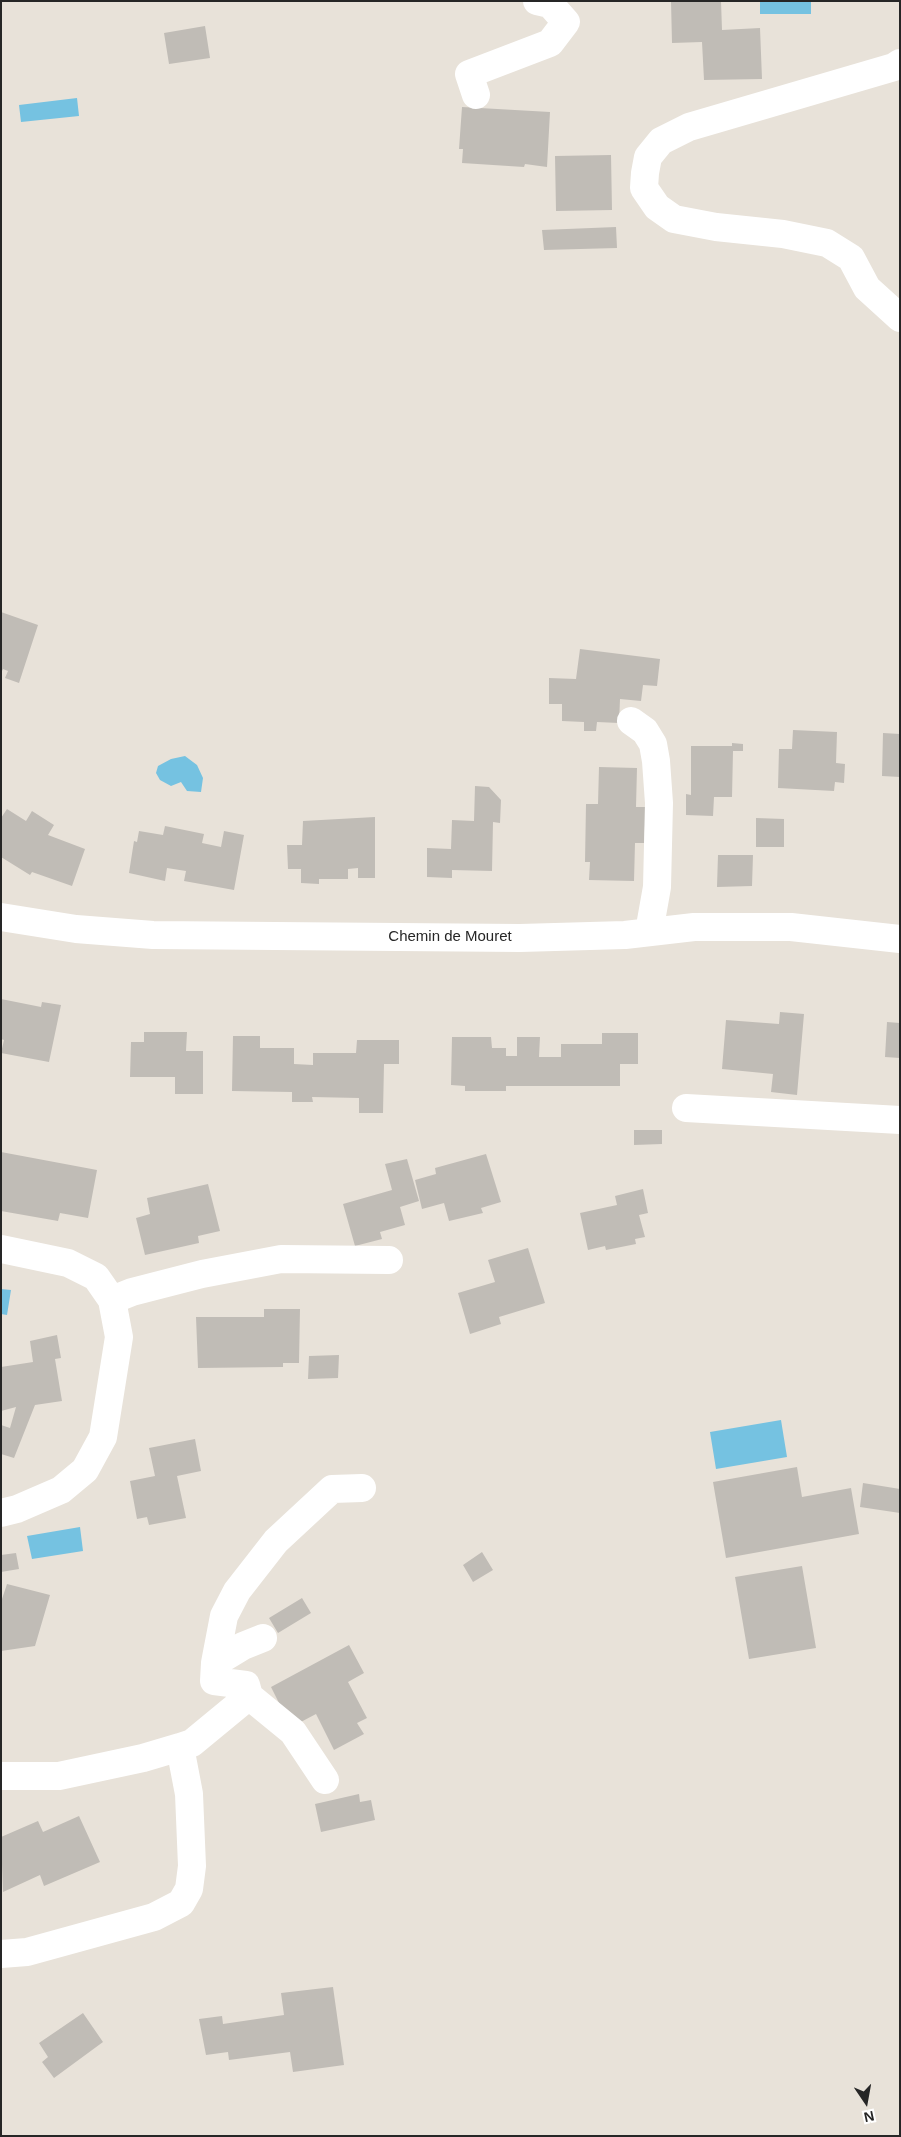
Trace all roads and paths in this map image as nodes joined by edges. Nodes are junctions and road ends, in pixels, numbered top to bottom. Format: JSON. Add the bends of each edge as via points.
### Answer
{"nodes":[{"id":1,"x":537,"y":1,"type":"edge"},
{"id":2,"x":900,"y":63,"type":"edge"},
{"id":3,"x":476,"y":95,"type":"dead end"},
{"id":4,"x":900,"y":318,"type":"edge"},
{"id":5,"x":631,"y":721,"type":"dead end"},
{"id":6,"x":1,"y":917,"type":"edge"},
{"id":7,"x":649,"y":932,"type":"junction"},
{"id":8,"x":900,"y":939,"type":"edge"},
{"id":9,"x":686,"y":1108,"type":"dead end"},
{"id":10,"x":900,"y":1120,"type":"edge"},
{"id":11,"x":1,"y":1249,"type":"edge"},
{"id":12,"x":389,"y":1260,"type":"dead end"},
{"id":13,"x":112,"y":1300,"type":"junction"},
{"id":14,"x":362,"y":1488,"type":"dead end"},
{"id":15,"x":1,"y":1512,"type":"edge"},
{"id":16,"x":263,"y":1638,"type":"dead end"},
{"id":17,"x":215,"y":1663,"type":"junction"},
{"id":18,"x":249,"y":1696,"type":"junction"},
{"id":19,"x":180,"y":1747,"type":"junction"},
{"id":20,"x":1,"y":1776,"type":"edge"},
{"id":21,"x":325,"y":1780,"type":"dead end"},
{"id":22,"x":1,"y":1954,"type":"edge"}],
"edges":[{"from":1,"to":3,"type":"street","via":[[550,4],[566,22],[550,43],[468,74]]},
{"from":2,"to":4,"type":"street","via":[[689,127],[668,137],[648,157],[644,188],[657,207],[674,219],[827,243],[851,258],[867,288]]},
{"from":5,"to":7,"type":"street","via":[[645,732],[653,744],[656,761],[659,802],[656,887]]},
{"from":6,"to":7,"type":"street","name":"Chemin de Mouret","via":[[76,929],[153,934],[520,938]]},
{"from":7,"to":8,"type":"street","name":"Chemin de Mouret","via":[[694,927],[791,927]]},
{"from":9,"to":10,"type":"street"},
{"from":11,"to":13,"type":"street","via":[[68,1263],[96,1277]]},
{"from":12,"to":13,"type":"street","via":[[281,1259],[194,1276]]},
{"from":13,"to":15,"type":"street","via":[[119,1337],[103,1436],[85,1470],[61,1490],[17,1509]]},
{"from":14,"to":17,"type":"street","via":[[332,1489],[276,1540],[237,1591],[224,1616]]},
{"from":16,"to":17,"type":"street"},
{"from":17,"to":18,"type":"street","via":[[214,1681],[246,1685]]},
{"from":18,"to":19,"type":"street","via":[[192,1744]]},
{"from":18,"to":21,"type":"street","via":[[293,1732]]},
{"from":19,"to":20,"type":"street","via":[[59,1776]]},
{"from":19,"to":22,"type":"street","via":[[189,1794],[192,1866],[189,1889],[181,1903],[154,1917],[27,1952]]}]}
